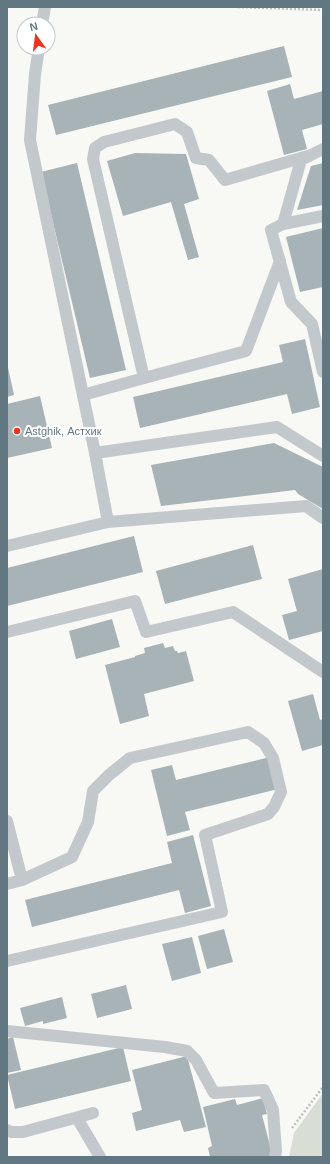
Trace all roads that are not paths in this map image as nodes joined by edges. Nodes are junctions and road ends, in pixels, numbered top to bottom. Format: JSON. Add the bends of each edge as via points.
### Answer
{"nodes":[{"id":1,"x":38,"y":56,"type":"edge"},
{"id":2,"x":323,"y":149,"type":"edge"},
{"id":3,"x":308,"y":156,"type":"junction"},
{"id":4,"x":323,"y":216,"type":"edge"},
{"id":5,"x":282,"y":224,"type":"junction"},
{"id":6,"x":280,"y":261,"type":"junction"},
{"id":7,"x":318,"y":322,"type":"edge"},
{"id":8,"x":323,"y":372,"type":"edge"},
{"id":9,"x":144,"y":378,"type":"junction"},
{"id":10,"x":83,"y":395,"type":"junction"},
{"id":11,"x":95,"y":453,"type":"junction"},
{"id":12,"x":323,"y":456,"type":"edge"},
{"id":13,"x":323,"y":518,"type":"edge"},
{"id":14,"x":108,"y":522,"type":"junction"},
{"id":15,"x":7,"y":546,"type":"edge"},
{"id":16,"x":7,"y":632,"type":"edge"},
{"id":17,"x":323,"y":672,"type":"edge"},
{"id":18,"x":7,"y":821,"type":"edge"},
{"id":19,"x":22,"y":880,"type":"junction"},
{"id":20,"x":7,"y":884,"type":"edge"},
{"id":21,"x":7,"y":961,"type":"edge"},
{"id":22,"x":7,"y":1031,"type":"edge"},
{"id":23,"x":92,"y":1114,"type":"dead end"},
{"id":24,"x":77,"y":1118,"type":"junction"},
{"id":25,"x":7,"y":1130,"type":"edge"},
{"id":26,"x":100,"y":1157,"type":"edge"},
{"id":27,"x":275,"y":1157,"type":"edge"}],
"edges":[{"from":1,"to":10,"type":"lane","via":[[30,140]]},
{"from":2,"to":3,"type":"lane"},
{"from":3,"to":5,"type":"lane","via":[[301,160]]},
{"from":3,"to":9,"type":"lane","via":[[225,180],[210,160],[196,158],[187,132],[175,124],[104,142],[95,148],[93,158]]},
{"from":4,"to":5,"type":"lane"},
{"from":5,"to":6,"type":"lane","via":[[271,230]]},
{"from":6,"to":7,"type":"lane","via":[[291,302]]},
{"from":6,"to":9,"type":"lane","via":[[246,351]]},
{"from":7,"to":8,"type":"lane"},
{"from":9,"to":10,"type":"lane"},
{"from":10,"to":11,"type":"lane"},
{"from":11,"to":12,"type":"lane","via":[[277,427]]},
{"from":11,"to":14,"type":"lane"},
{"from":13,"to":14,"type":"lane","via":[[306,506]]},
{"from":14,"to":15,"type":"lane"},
{"from":16,"to":17,"type":"lane","via":[[135,601],[146,632],[233,612]]},
{"from":18,"to":19,"type":"lane"},
{"from":19,"to":20,"type":"lane"},
{"from":19,"to":21,"type":"lane","via":[[72,857],[88,822],[93,791],[130,758],[248,732],[264,743],[273,758],[281,792],[268,814],[205,835],[222,912]]},
{"from":22,"to":27,"type":"lane","via":[[187,1051],[196,1060],[214,1093],[264,1090],[273,1110]]},
{"from":23,"to":24,"type":"lane"},
{"from":24,"to":25,"type":"lane","via":[[23,1132]]},
{"from":24,"to":26,"type":"lane"}]}
